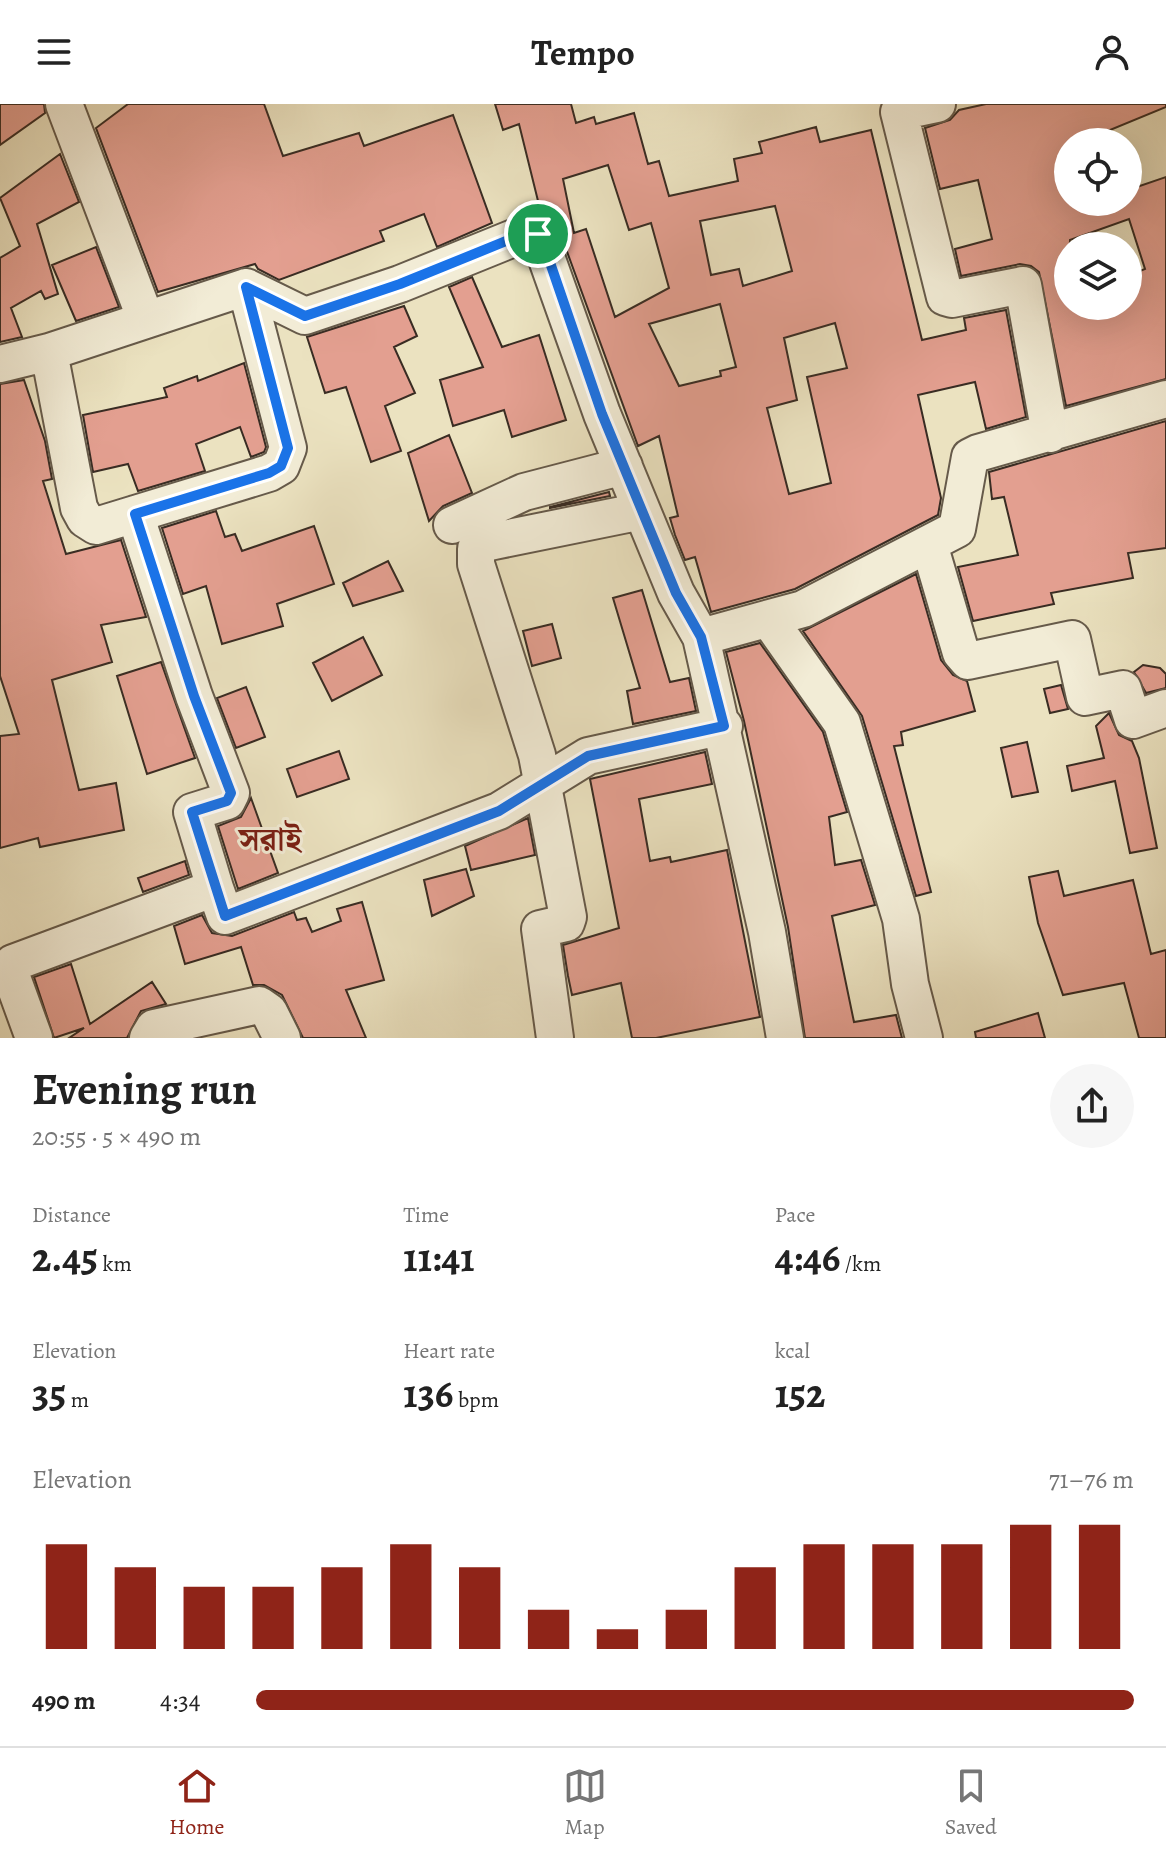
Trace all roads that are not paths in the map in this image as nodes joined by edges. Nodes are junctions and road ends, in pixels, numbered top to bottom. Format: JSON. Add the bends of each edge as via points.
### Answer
{"nodes":[{"id":1,"x":64,"y":104,"type":"edge"},
{"id":2,"x":937,"y":104,"type":"edge"},
{"id":3,"x":246,"y":287,"type":"junction"},
{"id":4,"x":146,"y":320,"type":"junction"},
{"id":5,"x":49,"y":352,"type":"junction"},
{"id":6,"x":0,"y":364,"type":"edge"},
{"id":7,"x":1166,"y":399,"type":"edge"},
{"id":8,"x":1050,"y":434,"type":"junction"},
{"id":9,"x":624,"y":466,"type":"junction"},
{"id":10,"x":642,"y":511,"type":"junction"},
{"id":11,"x":135,"y":514,"type":"junction"},
{"id":12,"x":452,"y":525,"type":"dead end"},
{"id":13,"x":929,"y":544,"type":"junction"},
{"id":14,"x":770,"y":621,"type":"junction"},
{"id":15,"x":701,"y":637,"type":"junction"},
{"id":16,"x":1166,"y":708,"type":"edge"},
{"id":17,"x":724,"y":726,"type":"junction"},
{"id":18,"x":215,"y":888,"type":"junction"},
{"id":19,"x":34,"y":1038,"type":"edge"},
{"id":20,"x":148,"y":1038,"type":"edge"},
{"id":21,"x":282,"y":1038,"type":"edge"},
{"id":22,"x":555,"y":1038,"type":"edge"},
{"id":23,"x":785,"y":1038,"type":"edge"},
{"id":24,"x":924,"y":1038,"type":"edge"}],
"edges":[{"from":1,"to":4,"type":"street"},
{"from":2,"to":8,"type":"street","via":[[899,112],[945,297],[1023,285]]},
{"from":3,"to":4,"type":"street"},
{"from":3,"to":9,"type":"street","via":[[305,316],[526,233],[538,234]]},
{"from":3,"to":11,"type":"street","via":[[288,448],[281,466]]},
{"from":4,"to":5,"type":"street"},
{"from":5,"to":6,"type":"street"},
{"from":5,"to":11,"type":"street","via":[[79,508],[96,526]]},
{"from":7,"to":8,"type":"street"},
{"from":8,"to":13,"type":"street","via":[[970,457],[957,529]]},
{"from":9,"to":10,"type":"street"},
{"from":9,"to":12,"type":"street","via":[[524,492]]},
{"from":10,"to":15,"type":"street"},
{"from":10,"to":22,"type":"street","via":[[476,549],[476,564],[537,755],[568,917],[566,923],[540,929]]},
{"from":11,"to":18,"type":"street","via":[[231,793],[227,801],[192,812]]},
{"from":13,"to":14,"type":"street"},
{"from":13,"to":16,"type":"street","via":[[961,653],[968,661],[1072,639],[1085,697],[1123,689],[1133,720]]},
{"from":14,"to":15,"type":"street"},
{"from":14,"to":24,"type":"street","via":[[842,723],[901,919]]},
{"from":15,"to":17,"type":"street"},
{"from":17,"to":18,"type":"street","via":[[588,756],[499,811],[225,916]]},
{"from":17,"to":23,"type":"street"},
{"from":18,"to":19,"type":"street","via":[[13,963],[10,972]]},
{"from":20,"to":21,"type":"street","via":[[154,1028],[259,1005],[269,1012]]}]}
